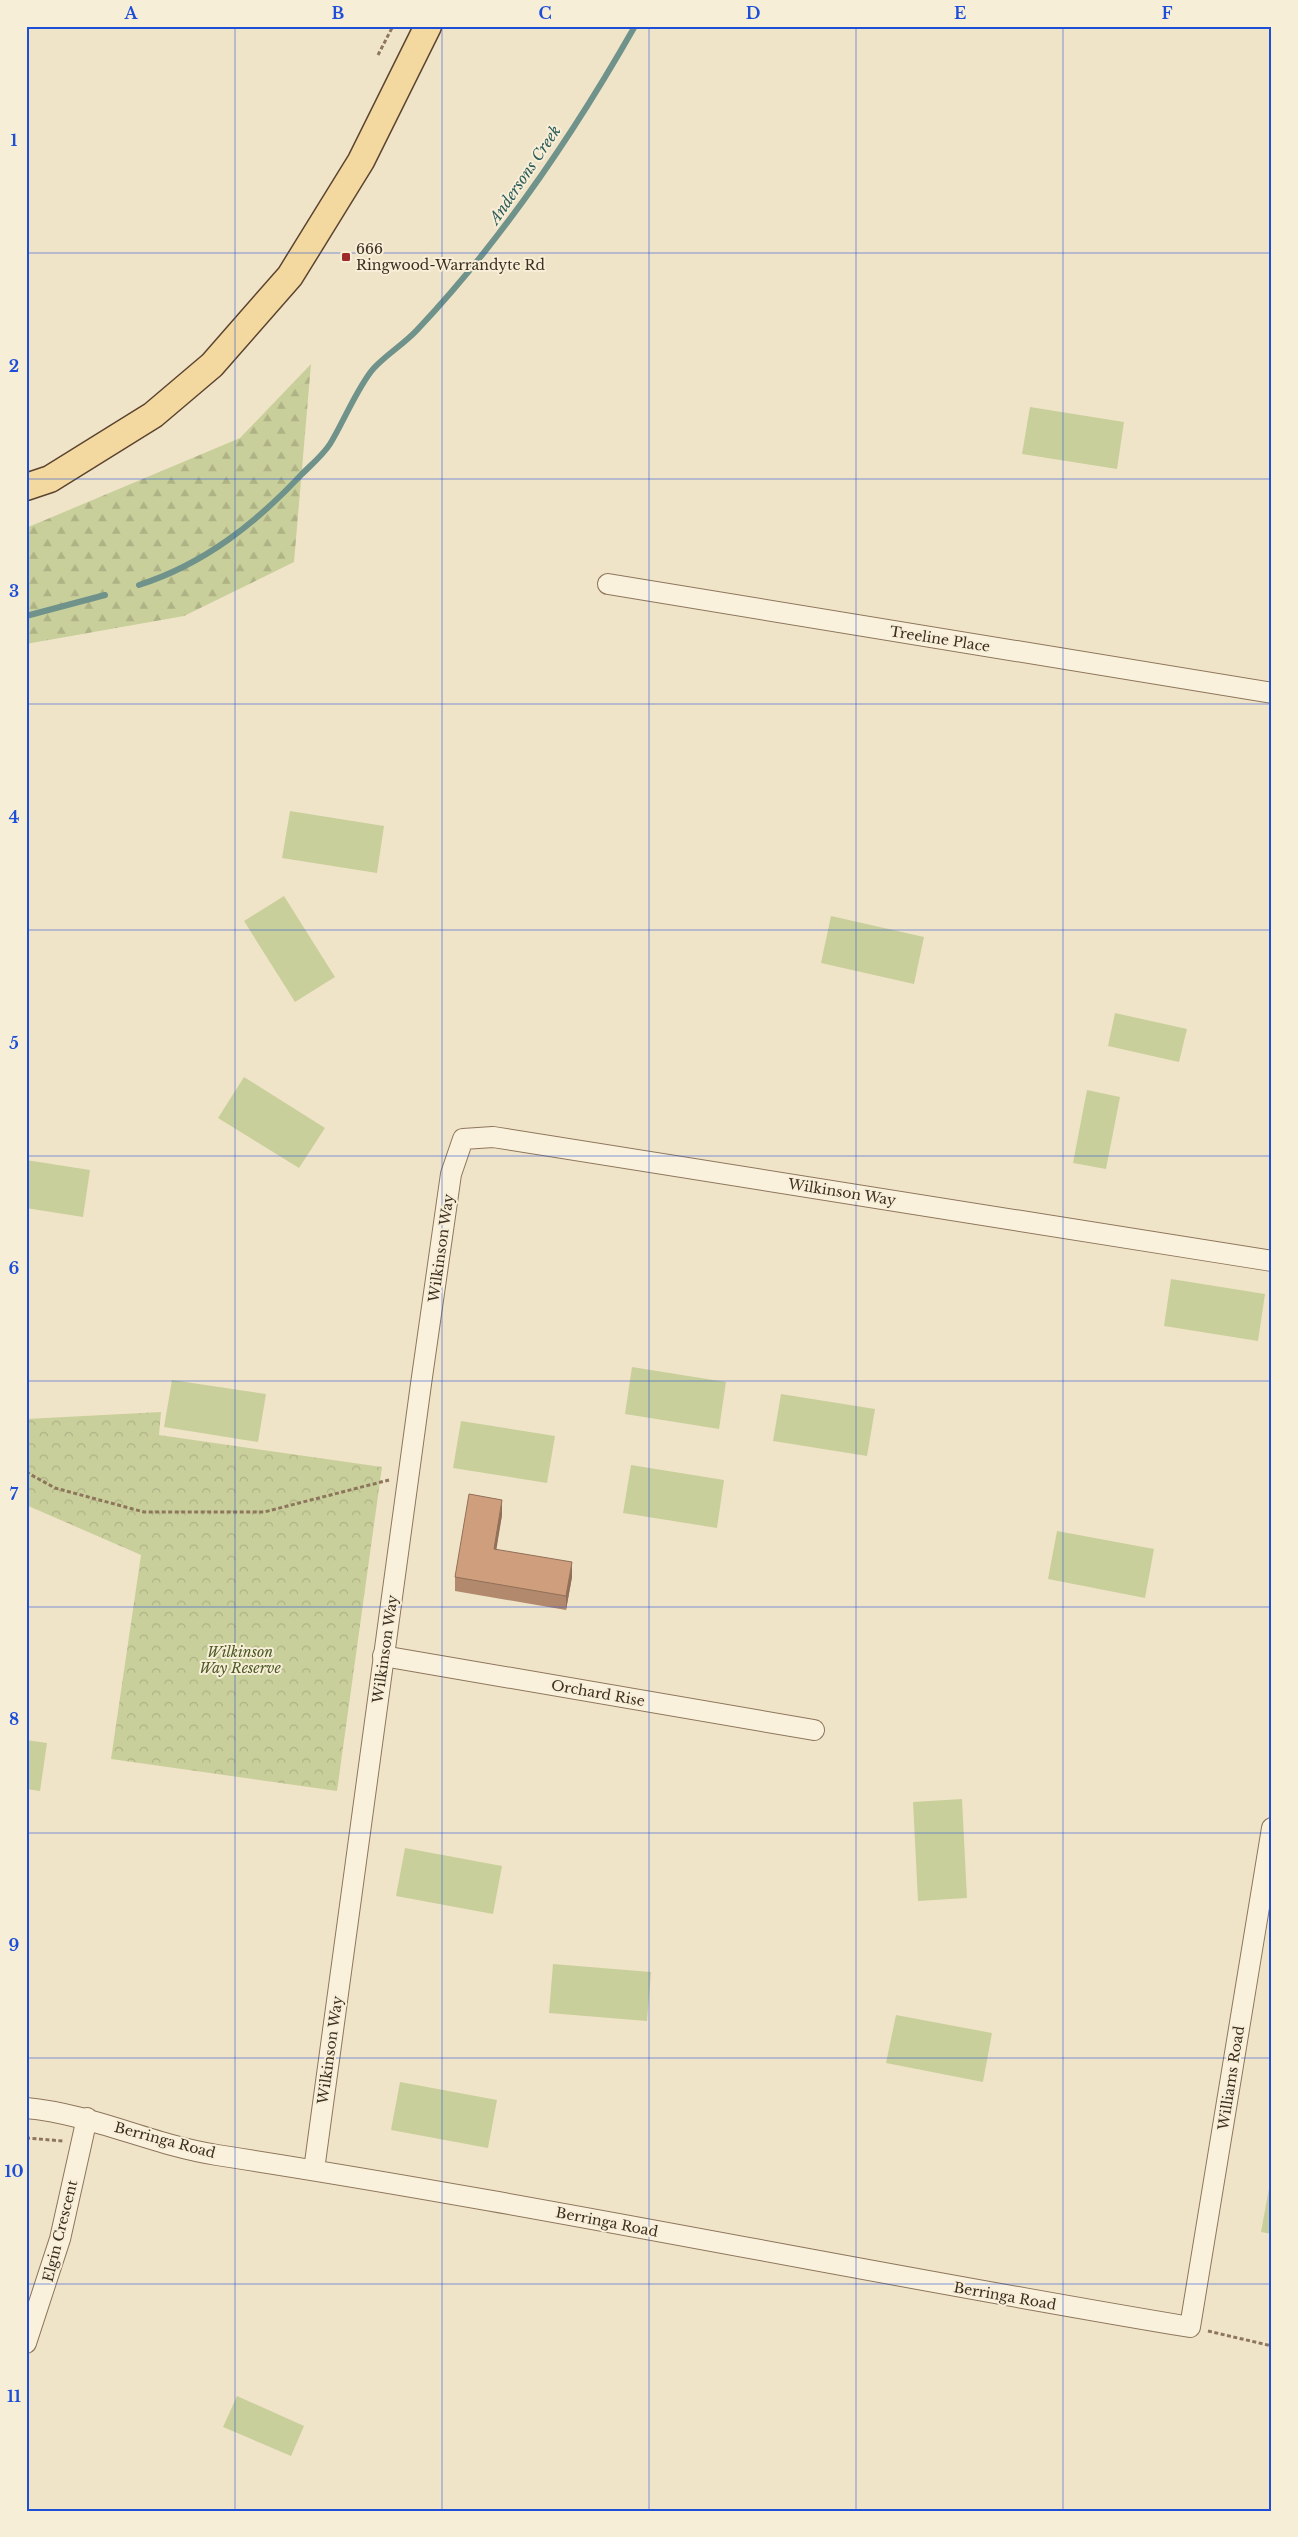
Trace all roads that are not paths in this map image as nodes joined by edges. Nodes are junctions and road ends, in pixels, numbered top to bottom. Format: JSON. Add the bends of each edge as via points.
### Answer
{"nodes":[{"id":1,"x":428,"y":26,"type":"edge"},
{"id":2,"x":26,"y":487,"type":"edge"},
{"id":3,"x":608,"y":584,"type":"dead end"},
{"id":4,"x":1272,"y":694,"type":"edge"},
{"id":5,"x":1272,"y":1261,"type":"edge"},
{"id":6,"x":383,"y":1656,"type":"junction"},
{"id":7,"x":814,"y":1730,"type":"dead end"},
{"id":8,"x":1272,"y":1828,"type":"edge"},
{"id":9,"x":26,"y":2108,"type":"edge"},
{"id":10,"x":87,"y":2118,"type":"junction"},
{"id":11,"x":314,"y":2170,"type":"junction"},
{"id":12,"x":1190,"y":2327,"type":"joint"},
{"id":13,"x":26,"y":2343,"type":"edge"}],
"edges":[{"from":1,"to":2,"type":"main road","via":[[360,161],[290,276],[212,365],[154,415],[50,478]]},
{"from":3,"to":4,"type":"street","name":"Treeline Place"},
{"from":5,"to":6,"type":"street","name":"Wilkinson Way","via":[[493,1137],[463,1139],[451,1174]]},
{"from":6,"to":7,"type":"street","name":"Orchard Rise"},
{"from":6,"to":11,"type":"street","name":"Wilkinson Way"},
{"from":8,"to":12,"type":"street","name":"Williams Road"},
{"from":9,"to":10,"type":"street","name":"Berringa Road"},
{"from":10,"to":11,"type":"street","name":"Berringa Road","via":[[196,2152]]},
{"from":10,"to":13,"type":"street","name":"Elgin Crescent","via":[[60,2239]]},
{"from":11,"to":12,"type":"street","name":"Berringa Road","via":[[996,2295]]}]}
